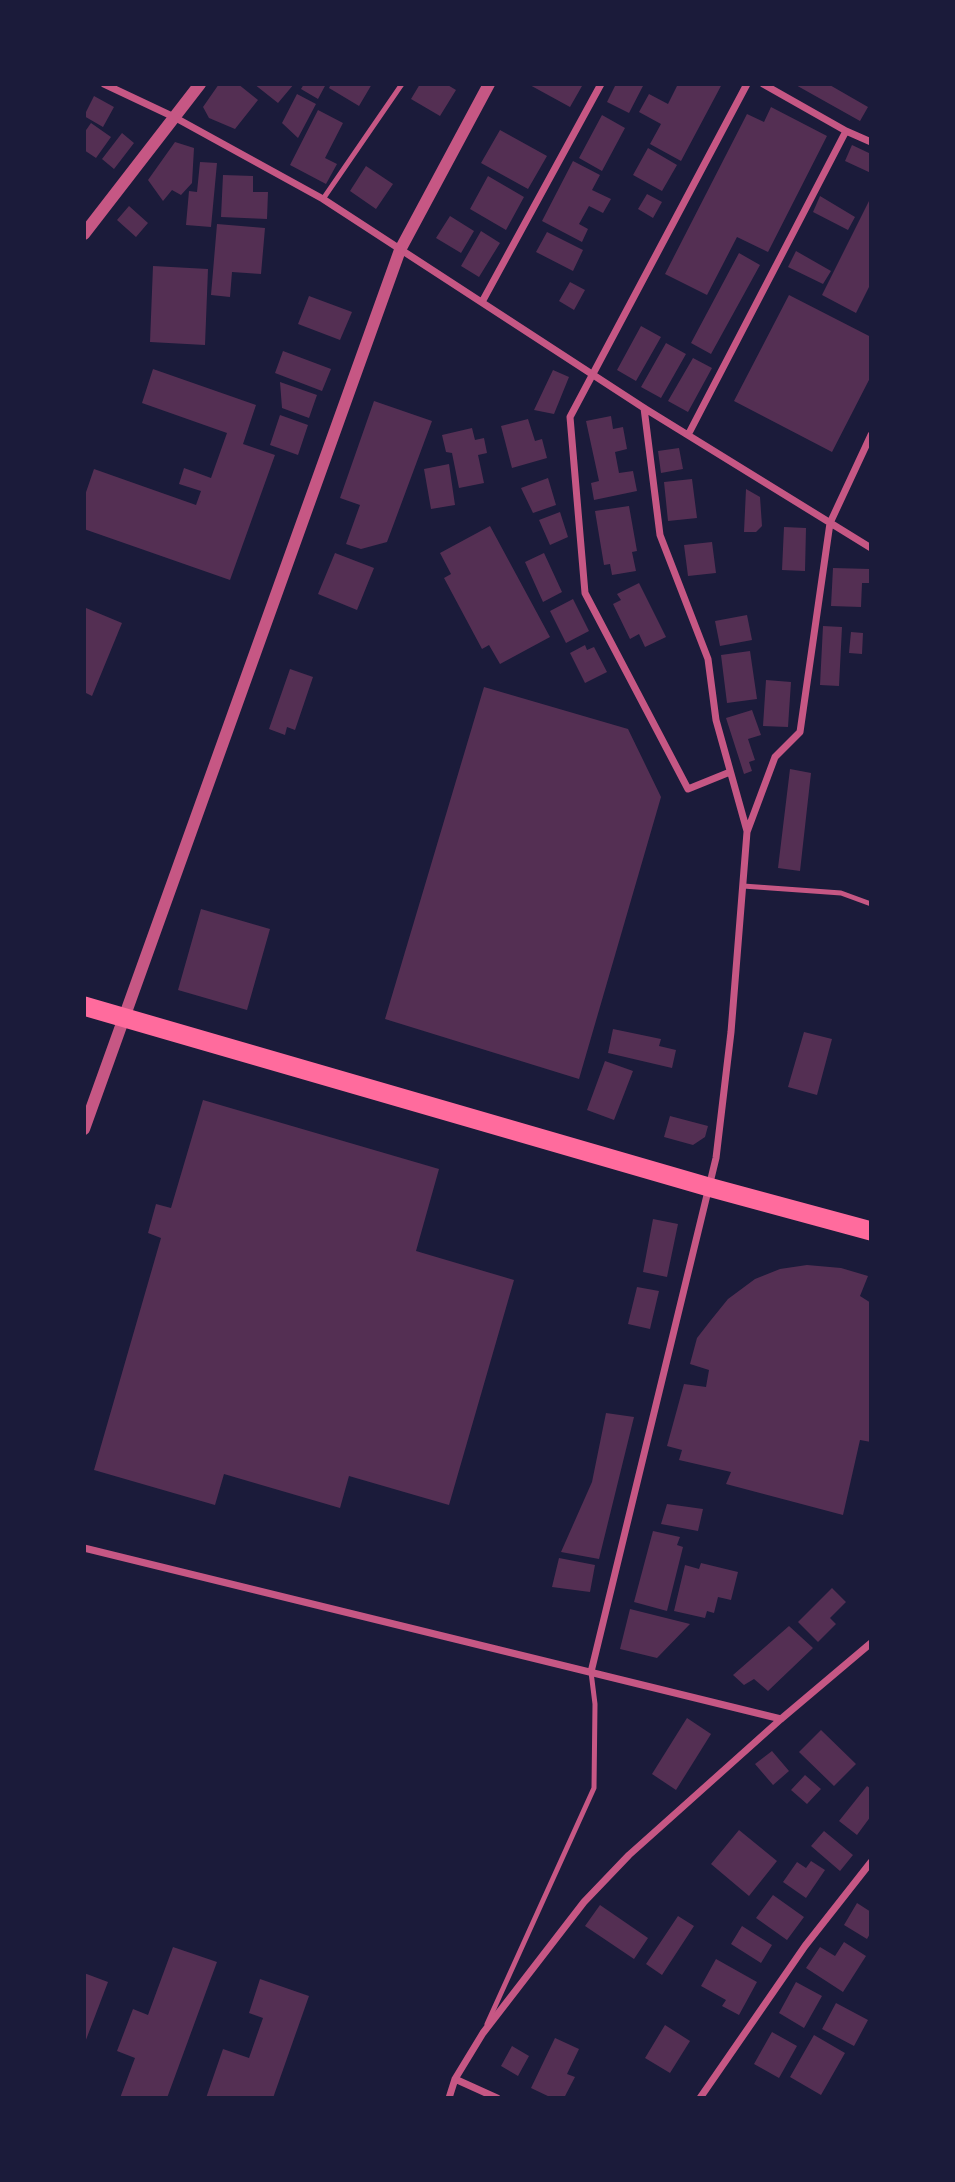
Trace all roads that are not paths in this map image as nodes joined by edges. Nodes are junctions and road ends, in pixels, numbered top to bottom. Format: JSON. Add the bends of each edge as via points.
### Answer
{"nodes":[{"id":1,"x":104,"y":84,"type":"edge"},
{"id":2,"x":200,"y":84,"type":"edge"},
{"id":3,"x":402,"y":84,"type":"edge"},
{"id":4,"x":489,"y":84,"type":"edge"},
{"id":5,"x":601,"y":84,"type":"edge"},
{"id":6,"x":747,"y":84,"type":"edge"},
{"id":7,"x":763,"y":84,"type":"edge"},
{"id":8,"x":174,"y":117,"type":"junction"},
{"id":9,"x":846,"y":131,"type":"junction"},
{"id":10,"x":871,"y":142,"type":"edge"},
{"id":11,"x":323,"y":199,"type":"junction"},
{"id":12,"x":84,"y":234,"type":"edge"},
{"id":13,"x":400,"y":250,"type":"junction"},
{"id":14,"x":482,"y":302,"type":"junction"},
{"id":15,"x":593,"y":373,"type":"junction"},
{"id":16,"x":644,"y":408,"type":"junction"},
{"id":17,"x":688,"y":435,"type":"junction"},
{"id":18,"x":871,"y":435,"type":"edge"},
{"id":19,"x":830,"y":523,"type":"junction"},
{"id":20,"x":871,"y":548,"type":"edge"},
{"id":21,"x":730,"y":772,"type":"junction"},
{"id":22,"x":747,"y":832,"type":"junction"},
{"id":23,"x":743,"y":886,"type":"junction"},
{"id":24,"x":871,"y":904,"type":"edge"},
{"id":25,"x":84,"y":1006,"type":"edge"},
{"id":26,"x":123,"y":1018,"type":"junction"},
{"id":27,"x":84,"y":1129,"type":"edge"},
{"id":28,"x":709,"y":1187,"type":"junction"},
{"id":29,"x":871,"y":1231,"type":"edge"},
{"id":30,"x":84,"y":1548,"type":"edge"},
{"id":31,"x":871,"y":1643,"type":"edge"},
{"id":32,"x":591,"y":1672,"type":"junction"},
{"id":33,"x":782,"y":1719,"type":"junction"},
{"id":34,"x":871,"y":1862,"type":"edge"},
{"id":35,"x":483,"y":2033,"type":"junction"},
{"id":36,"x":455,"y":2079,"type":"junction"},
{"id":37,"x":449,"y":2098,"type":"edge"},
{"id":38,"x":497,"y":2098,"type":"edge"},
{"id":39,"x":700,"y":2098,"type":"edge"}],
"edges":[{"from":1,"to":8,"type":"street"},
{"from":2,"to":8,"type":"street"},
{"from":3,"to":11,"type":"lane"},
{"from":4,"to":13,"type":"street"},
{"from":5,"to":14,"type":"street"},
{"from":6,"to":15,"type":"street"},
{"from":7,"to":9,"type":"street"},
{"from":8,"to":11,"type":"street"},
{"from":8,"to":12,"type":"street"},
{"from":9,"to":10,"type":"street"},
{"from":9,"to":17,"type":"street"},
{"from":11,"to":13,"type":"street"},
{"from":13,"to":14,"type":"street"},
{"from":13,"to":26,"type":"street"},
{"from":14,"to":15,"type":"street"},
{"from":15,"to":16,"type":"street"},
{"from":15,"to":21,"type":"street","via":[[570,417],[585,593],[688,789]]},
{"from":16,"to":17,"type":"street"},
{"from":16,"to":21,"type":"street","via":[[660,535],[708,659],[716,720]]},
{"from":17,"to":19,"type":"street"},
{"from":18,"to":19,"type":"street"},
{"from":19,"to":20,"type":"street"},
{"from":19,"to":22,"type":"street","via":[[800,732],[775,757]]},
{"from":21,"to":22,"type":"street"},
{"from":22,"to":23,"type":"street"},
{"from":23,"to":24,"type":"lane","via":[[841,893]]},
{"from":23,"to":28,"type":"street","via":[[731,1032]]},
{"from":25,"to":26,"type":"highway"},
{"from":26,"to":27,"type":"street"},
{"from":26,"to":28,"type":"highway"},
{"from":28,"to":29,"type":"highway"},
{"from":28,"to":32,"type":"street"},
{"from":30,"to":32,"type":"street"},
{"from":31,"to":33,"type":"street"},
{"from":32,"to":33,"type":"street"},
{"from":32,"to":35,"type":"lane","via":[[594,1788]]},
{"from":33,"to":35,"type":"street","via":[[629,1855],[584,1902]]},
{"from":34,"to":39,"type":"street","via":[[805,1946]]},
{"from":35,"to":36,"type":"street"},
{"from":36,"to":37,"type":"street"},
{"from":36,"to":38,"type":"street"}]}
